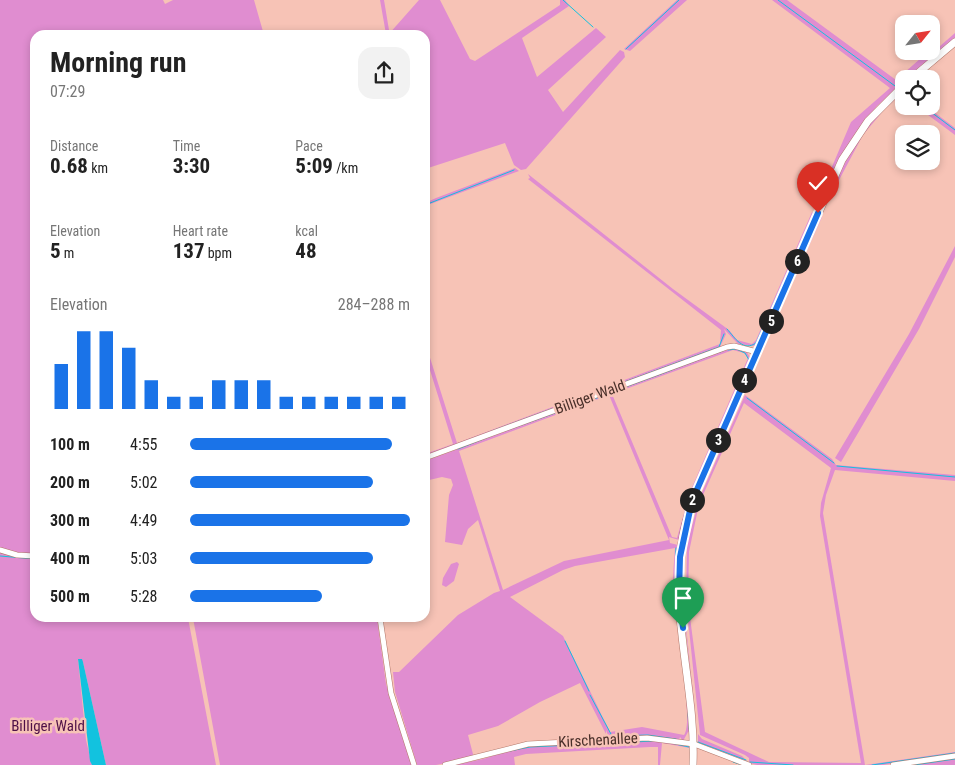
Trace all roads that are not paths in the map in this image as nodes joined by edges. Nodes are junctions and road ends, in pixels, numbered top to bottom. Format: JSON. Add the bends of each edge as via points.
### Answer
{"nodes":[{"id":1,"x":955,"y":42,"type":"edge"},
{"id":2,"x":922,"y":70,"type":"edge"},
{"id":3,"x":895,"y":94,"type":"edge"},
{"id":4,"x":757,"y":352,"type":"junction"},
{"id":5,"x":430,"y":456,"type":"edge"},
{"id":6,"x":0,"y":550,"type":"edge"},
{"id":7,"x":30,"y":556,"type":"edge"},
{"id":8,"x":381,"y":622,"type":"edge"},
{"id":9,"x":694,"y":744,"type":"junction"},
{"id":10,"x":955,"y":756,"type":"edge"},
{"id":11,"x":414,"y":765,"type":"edge"},
{"id":12,"x":445,"y":765,"type":"edge"},
{"id":13,"x":694,"y":765,"type":"edge"},
{"id":14,"x":748,"y":765,"type":"edge"},
{"id":15,"x":893,"y":765,"type":"edge"}],
"edges":[{"from":1,"to":2,"type":"main road"},
{"from":3,"to":4,"type":"main road","via":[[868,121],[848,150]]},
{"from":4,"to":5,"type":"street","name":"Billiger Wald","via":[[734,346],[721,349]]},
{"from":4,"to":9,"type":"main road","via":[[695,492],[681,543],[679,594]]},
{"from":6,"to":7,"type":"street"},
{"from":8,"to":11,"type":"street","via":[[391,693]]},
{"from":9,"to":12,"type":"street","name":"Kirschenallee","via":[[647,738],[528,744]]},
{"from":9,"to":13,"type":"main road"},
{"from":9,"to":14,"type":"street","name":"Kirschenallee"},
{"from":10,"to":15,"type":"street"}]}
